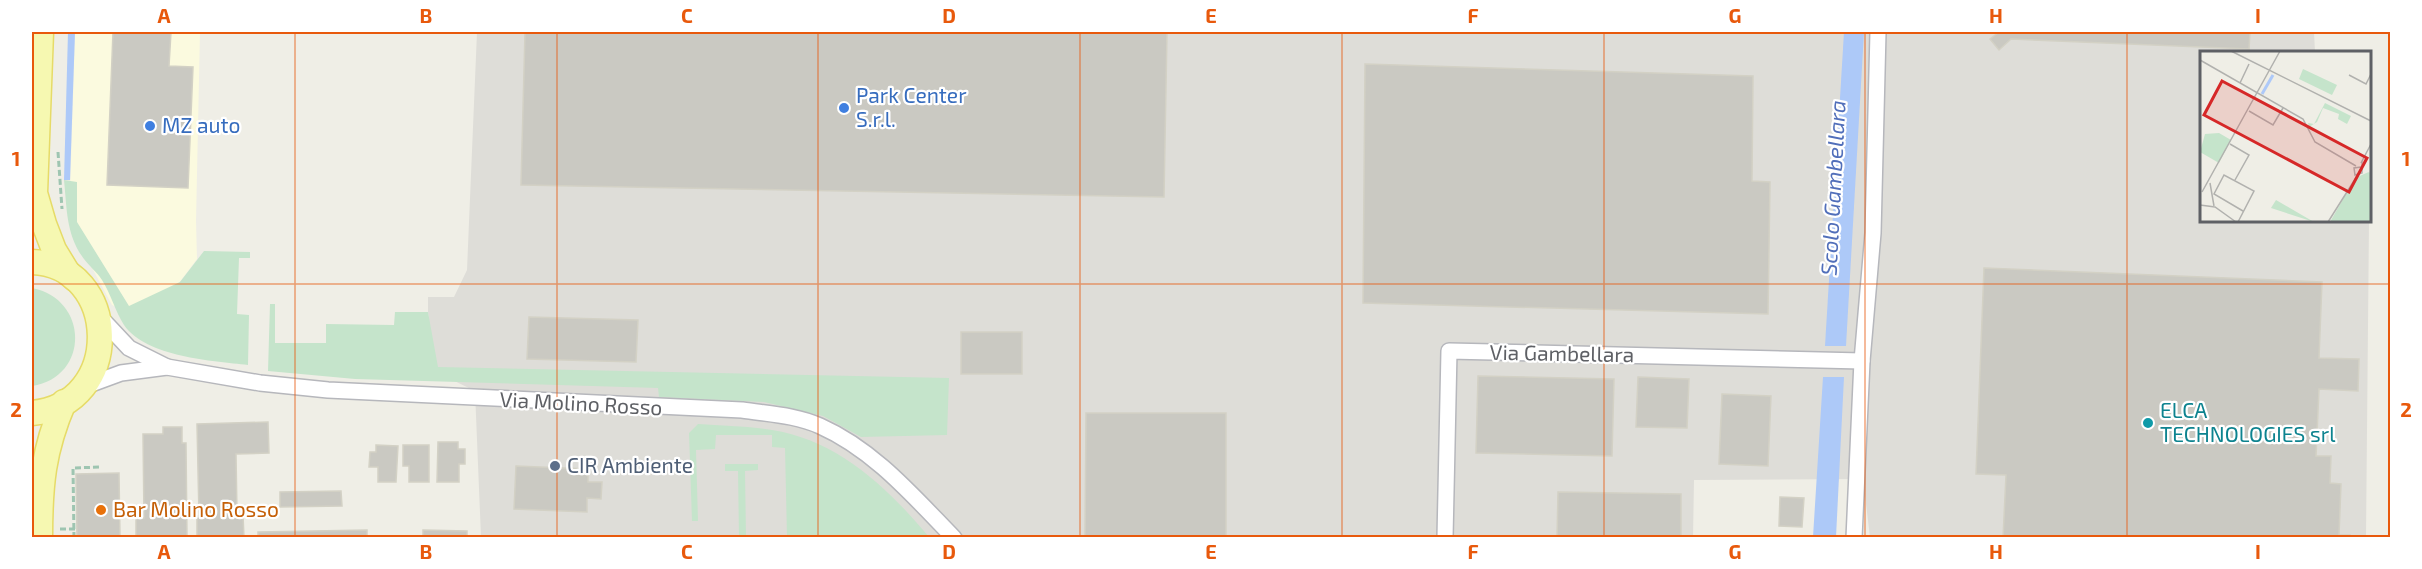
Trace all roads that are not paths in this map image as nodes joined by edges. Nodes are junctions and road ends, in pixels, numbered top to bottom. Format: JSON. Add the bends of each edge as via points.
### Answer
{"nodes":[{"id":1,"x":41,"y":32,"type":"edge"},
{"id":2,"x":1878,"y":32,"type":"edge"},
{"id":3,"x":33,"y":198,"type":"edge"},
{"id":4,"x":32,"y":262,"type":"edge"},
{"id":5,"x":75,"y":279,"type":"junction"},
{"id":6,"x":98,"y":315,"type":"junction"},
{"id":7,"x":1862,"y":361,"type":"junction"},
{"id":8,"x":167,"y":367,"type":"junction"},
{"id":9,"x":83,"y":387,"type":"junction"},
{"id":10,"x":64,"y":402,"type":"junction"},
{"id":11,"x":32,"y":413,"type":"edge"},
{"id":12,"x":32,"y":458,"type":"edge"},
{"id":13,"x":40,"y":494,"type":"junction"},
{"id":14,"x":47,"y":533,"type":"edge"},
{"id":15,"x":954,"y":537,"type":"edge"},
{"id":16,"x":1445,"y":537,"type":"edge"},
{"id":17,"x":1854,"y":537,"type":"edge"}],
"edges":[{"from":1,"to":3,"type":"main road"},
{"from":2,"to":7,"type":"street","via":[[1873,233]]},
{"from":3,"to":5,"type":"main road","via":[[54,250]]},
{"from":4,"to":5,"type":"main road","via":[[58,268]]},
{"from":5,"to":6,"type":"main road","via":[[89,295]]},
{"from":6,"to":8,"type":"street","name":"Via Molino Rosso","via":[[129,348]]},
{"from":6,"to":9,"type":"main road","via":[[100,353]]},
{"from":7,"to":16,"type":"street","name":"Via Gambellara","via":[[1449,351]]},
{"from":7,"to":17,"type":"street"},
{"from":8,"to":9,"type":"street","name":"Via Molino Rosso","via":[[121,373]]},
{"from":8,"to":15,"type":"street","name":"Via Molino Rosso","via":[[328,390],[781,415],[818,425],[851,442],[887,470]]},
{"from":9,"to":10,"type":"main road"},
{"from":10,"to":11,"type":"main road"},
{"from":10,"to":13,"type":"main road","via":[[51,431]]},
{"from":12,"to":13,"type":"main road"},
{"from":13,"to":14,"type":"main road"}]}
